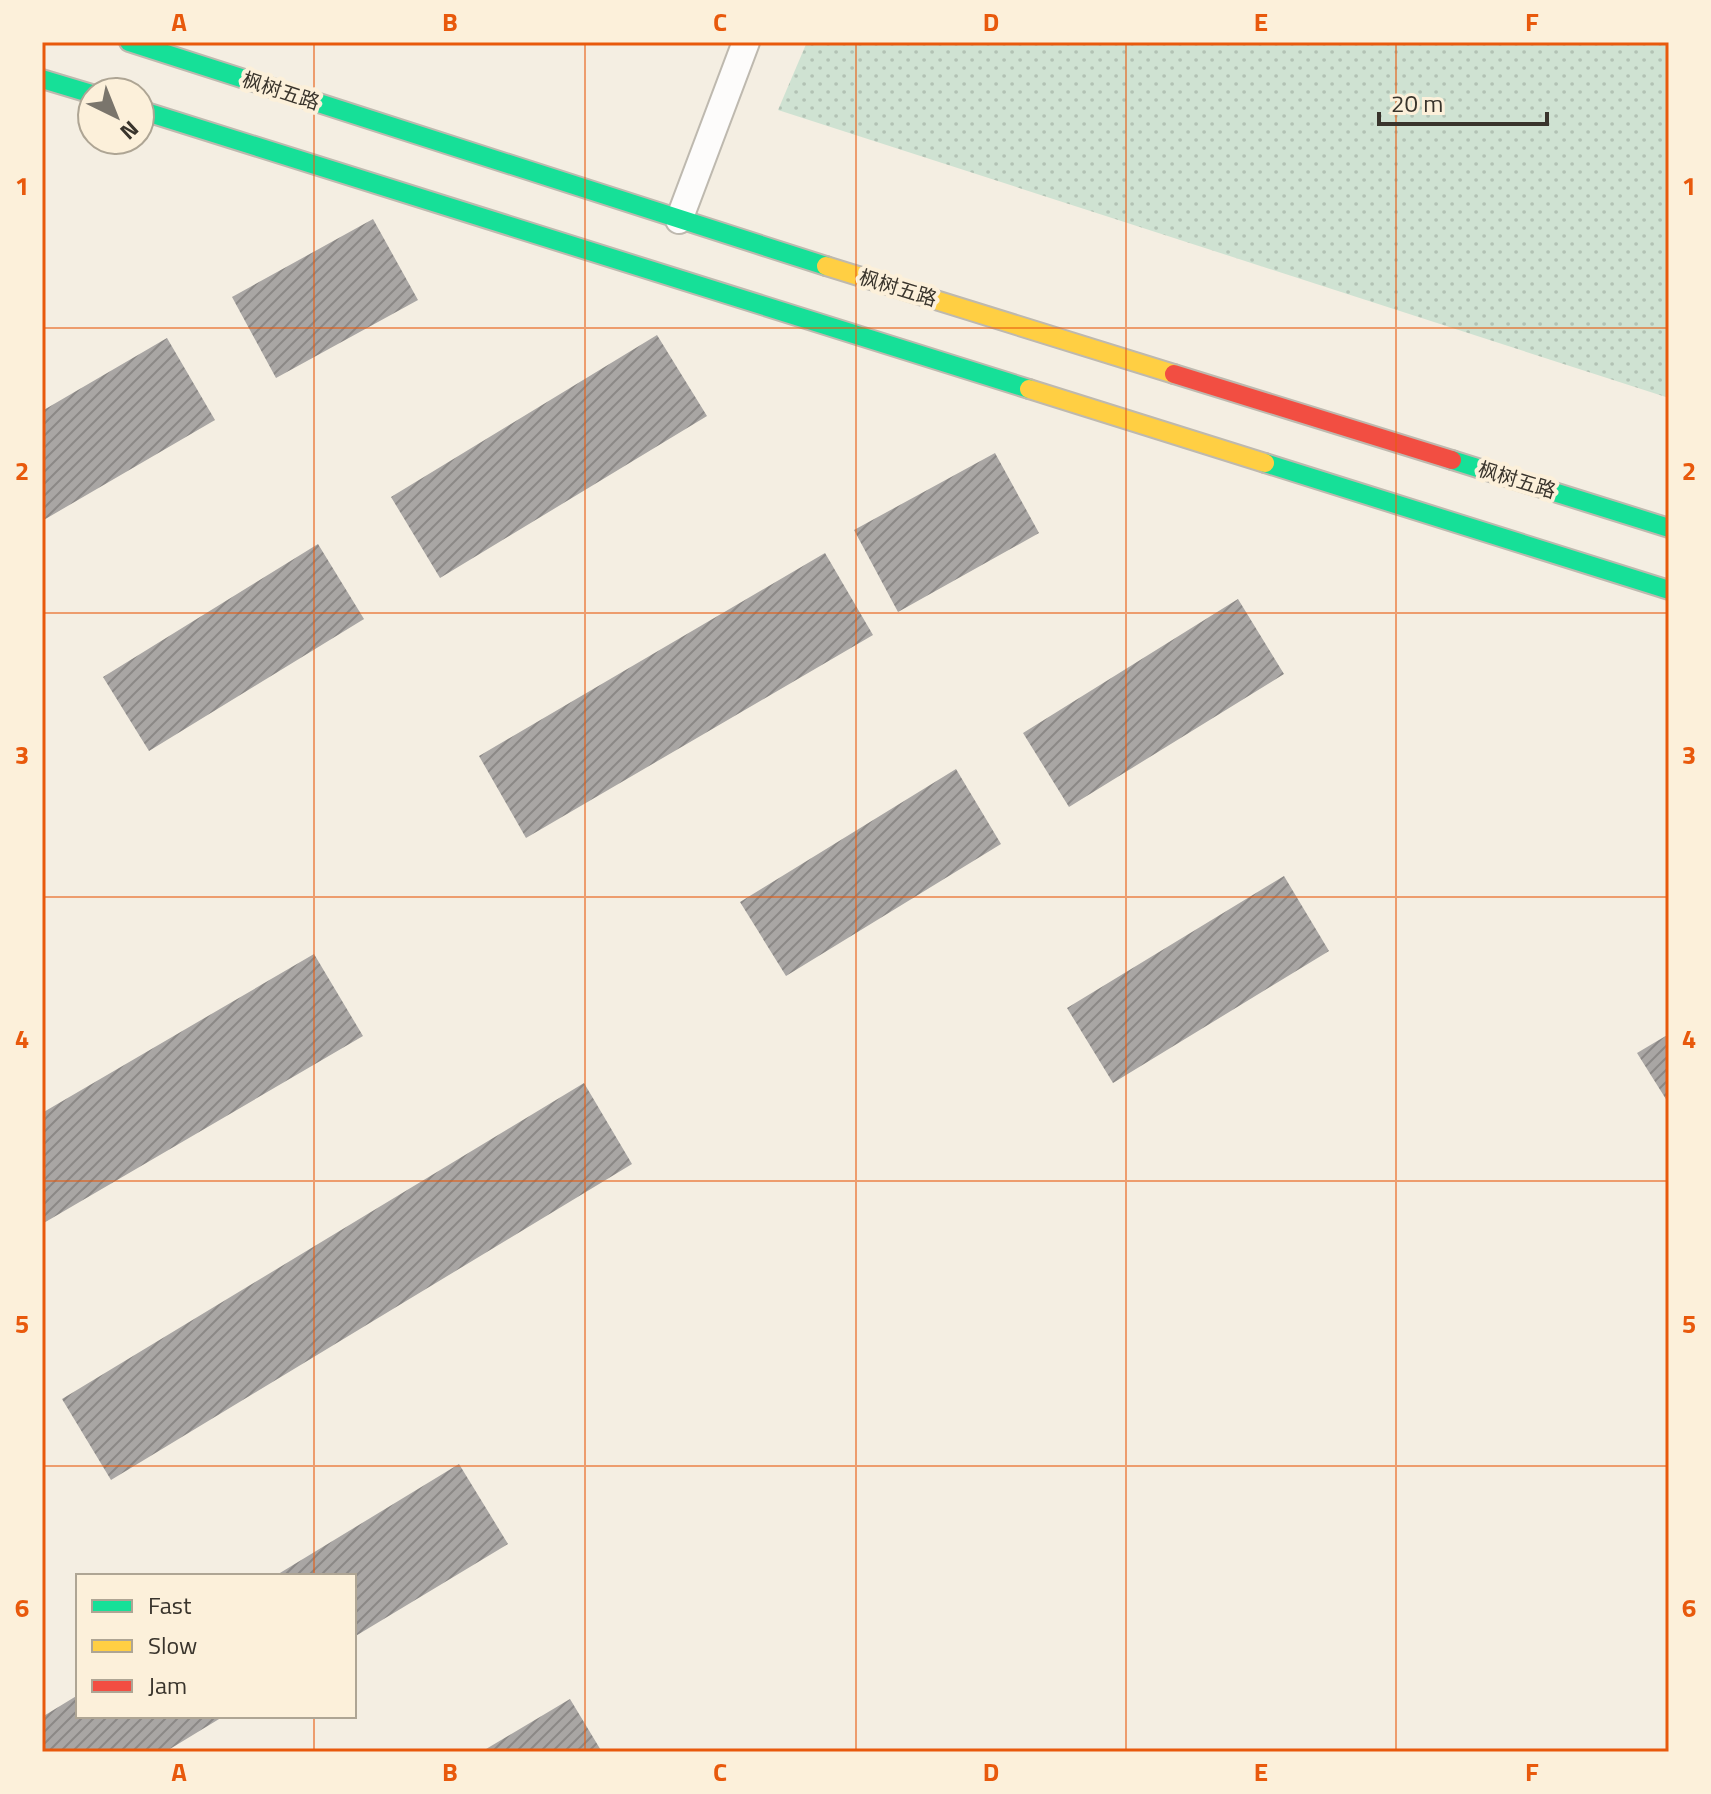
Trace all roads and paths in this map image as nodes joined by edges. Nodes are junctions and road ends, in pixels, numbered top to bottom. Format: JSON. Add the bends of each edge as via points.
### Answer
{"nodes":[{"id":1,"x":129,"y":42,"type":"edge"},
{"id":2,"x":746,"y":42,"type":"edge"},
{"id":3,"x":42,"y":79,"type":"edge"},
{"id":4,"x":76,"y":89,"type":"edge"},
{"id":5,"x":156,"y":115,"type":"edge"},
{"id":6,"x":679,"y":220,"type":"junction"},
{"id":7,"x":1669,"y":528,"type":"edge"},
{"id":8,"x":1669,"y":590,"type":"edge"}],
"edges":[{"from":1,"to":6,"type":"main road","name":"枫树五路"},
{"from":2,"to":6,"type":"lane"},
{"from":3,"to":4,"type":"main road"},
{"from":5,"to":8,"type":"main road"},
{"from":6,"to":7,"type":"main road","name":"枫树五路"}]}
